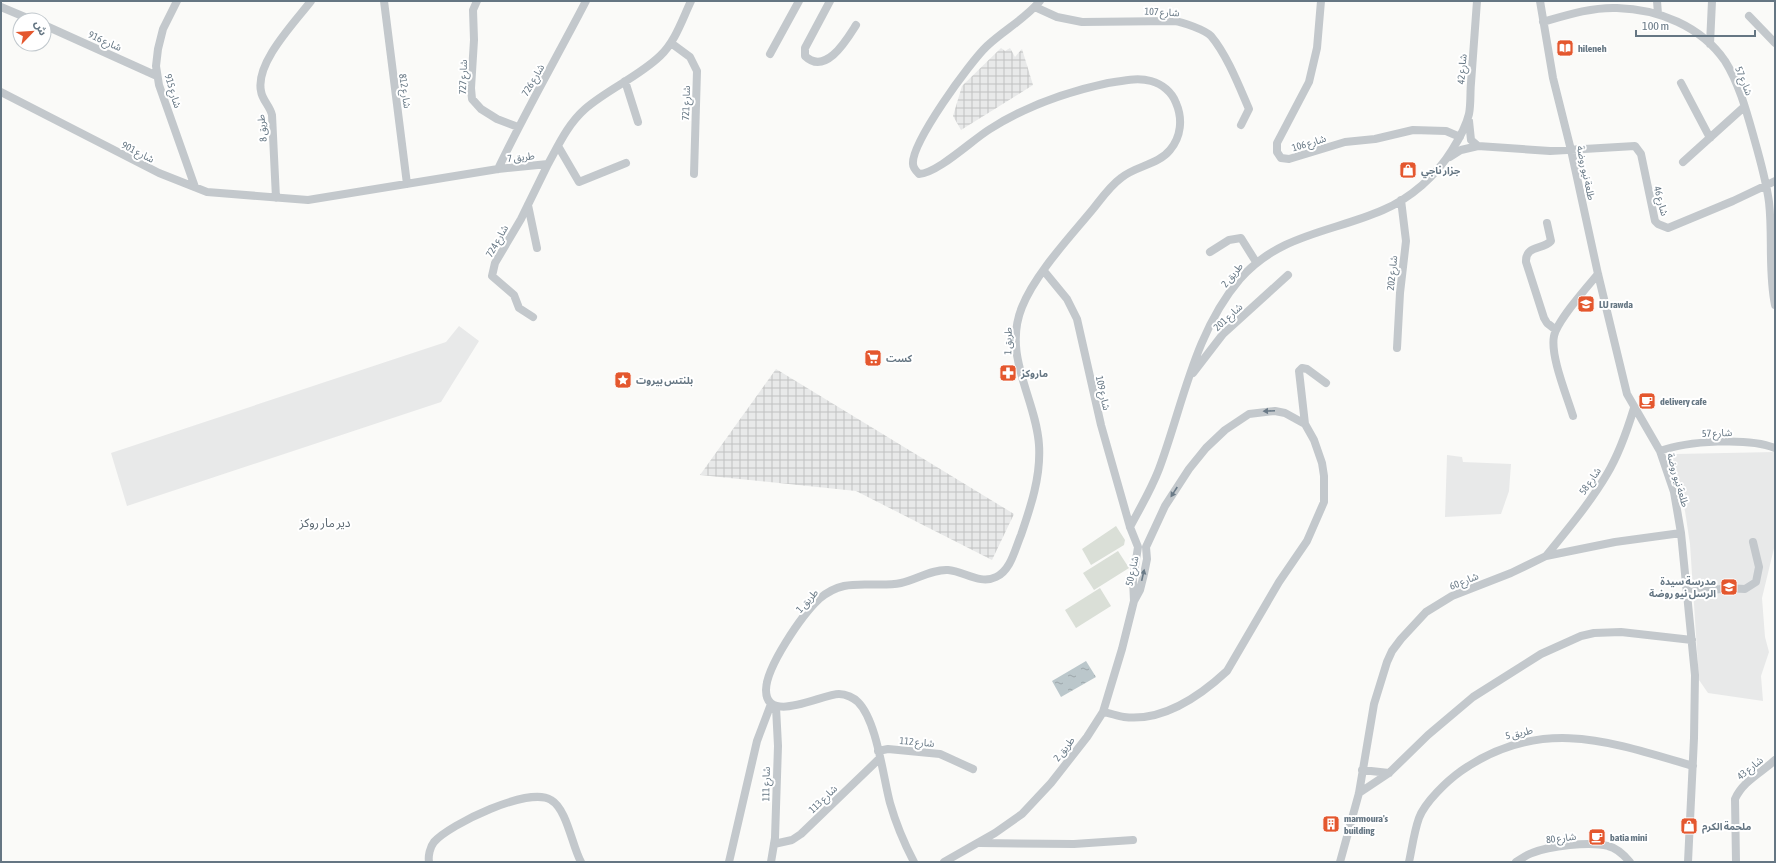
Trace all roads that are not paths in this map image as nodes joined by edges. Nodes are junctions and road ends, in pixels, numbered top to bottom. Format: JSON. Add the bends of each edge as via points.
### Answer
{"nodes":[{"id":1,"x":177,"y":1,"type":"edge"},
{"id":2,"x":310,"y":1,"type":"edge"},
{"id":3,"x":384,"y":1,"type":"edge"},
{"id":4,"x":477,"y":1,"type":"edge"},
{"id":5,"x":586,"y":1,"type":"edge"},
{"id":6,"x":691,"y":1,"type":"edge"},
{"id":7,"x":799,"y":1,"type":"edge"},
{"id":8,"x":830,"y":1,"type":"edge"},
{"id":9,"x":1321,"y":1,"type":"edge"},
{"id":10,"x":1477,"y":1,"type":"edge"},
{"id":11,"x":1540,"y":1,"type":"edge"},
{"id":12,"x":1657,"y":1,"type":"edge"},
{"id":13,"x":1712,"y":1,"type":"edge"},
{"id":14,"x":1037,"y":4,"type":"edge"},
{"id":15,"x":1,"y":7,"type":"edge"},
{"id":16,"x":13,"y":12,"type":"edge"},
{"id":17,"x":1658,"y":14,"type":"junction"},
{"id":18,"x":1749,"y":16,"type":"dead end"},
{"id":19,"x":1543,"y":22,"type":"junction"},
{"id":20,"x":856,"y":25,"type":"dead end"},
{"id":21,"x":52,"y":29,"type":"edge"},
{"id":22,"x":671,"y":43,"type":"junction"},
{"id":23,"x":1775,"y":43,"type":"edge"},
{"id":24,"x":1710,"y":44,"type":"junction"},
{"id":25,"x":770,"y":54,"type":"dead end"},
{"id":26,"x":157,"y":76,"type":"junction"},
{"id":27,"x":625,"y":82,"type":"junction"},
{"id":28,"x":1680,"y":83,"type":"dead end"},
{"id":29,"x":1,"y":92,"type":"edge"},
{"id":30,"x":1744,"y":107,"type":"junction"},
{"id":31,"x":1470,"y":112,"type":"junction"},
{"id":32,"x":638,"y":122,"type":"dead end"},
{"id":33,"x":1242,"y":125,"type":"dead end"},
{"id":34,"x":518,"y":127,"type":"junction"},
{"id":35,"x":1460,"y":137,"type":"junction"},
{"id":36,"x":1710,"y":138,"type":"junction"},
{"id":37,"x":558,"y":146,"type":"junction"},
{"id":38,"x":1478,"y":146,"type":"junction"},
{"id":39,"x":1571,"y":150,"type":"junction"},
{"id":40,"x":1446,"y":160,"type":"junction"},
{"id":41,"x":1683,"y":162,"type":"dead end"},
{"id":42,"x":626,"y":163,"type":"dead end"},
{"id":43,"x":548,"y":164,"type":"junction"},
{"id":44,"x":498,"y":169,"type":"junction"},
{"id":45,"x":694,"y":174,"type":"dead end"},
{"id":46,"x":1775,"y":181,"type":"edge"},
{"id":47,"x":408,"y":184,"type":"junction"},
{"id":48,"x":1766,"y":186,"type":"junction"},
{"id":49,"x":195,"y":187,"type":"junction"},
{"id":50,"x":276,"y":198,"type":"junction"},
{"id":51,"x":1401,"y":200,"type":"junction"},
{"id":52,"x":528,"y":205,"type":"junction"},
{"id":53,"x":1547,"y":223,"type":"dead end"},
{"id":54,"x":1773,"y":227,"type":"edge"},
{"id":55,"x":537,"y":248,"type":"dead end"},
{"id":56,"x":1210,"y":252,"type":"dead end"},
{"id":57,"x":1256,"y":262,"type":"junction"},
{"id":58,"x":1044,"y":271,"type":"junction"},
{"id":59,"x":1598,"y":274,"type":"junction"},
{"id":60,"x":1288,"y":275,"type":"dead end"},
{"id":61,"x":1775,"y":305,"type":"edge"},
{"id":62,"x":533,"y":316,"type":"dead end"},
{"id":63,"x":1556,"y":330,"type":"junction"},
{"id":64,"x":1397,"y":348,"type":"dead end"},
{"id":65,"x":1188,"y":380,"type":"junction"},
{"id":66,"x":1326,"y":383,"type":"dead end"},
{"id":67,"x":1634,"y":408,"type":"junction"},
{"id":68,"x":1573,"y":416,"type":"dead end"},
{"id":69,"x":1305,"y":424,"type":"junction"},
{"id":70,"x":1775,"y":448,"type":"edge"},
{"id":71,"x":1660,"y":451,"type":"junction"},
{"id":72,"x":1130,"y":528,"type":"junction"},
{"id":73,"x":1681,"y":533,"type":"junction"},
{"id":74,"x":1752,"y":542,"type":"dead end"},
{"id":75,"x":1142,"y":547,"type":"junction"},
{"id":76,"x":1546,"y":556,"type":"junction"},
{"id":77,"x":1688,"y":592,"type":"junction"},
{"id":78,"x":1134,"y":601,"type":"joint"},
{"id":79,"x":1692,"y":640,"type":"junction"},
{"id":80,"x":773,"y":705,"type":"junction"},
{"id":81,"x":1103,"y":712,"type":"junction"},
{"id":82,"x":879,"y":754,"type":"junction"},
{"id":83,"x":1775,"y":760,"type":"edge"},
{"id":84,"x":1693,"y":766,"type":"junction"},
{"id":85,"x":973,"y":770,"type":"dead end"},
{"id":86,"x":1362,"y":770,"type":"junction"},
{"id":87,"x":1389,"y":773,"type":"junction"},
{"id":88,"x":1359,"y":793,"type":"junction"},
{"id":89,"x":1133,"y":840,"type":"dead end"},
{"id":90,"x":979,"y":843,"type":"junction"},
{"id":91,"x":774,"y":844,"type":"junction"},
{"id":92,"x":429,"y":862,"type":"edge"},
{"id":93,"x":581,"y":862,"type":"edge"},
{"id":94,"x":729,"y":862,"type":"edge"},
{"id":95,"x":771,"y":862,"type":"edge"},
{"id":96,"x":914,"y":862,"type":"edge"},
{"id":97,"x":944,"y":862,"type":"edge"},
{"id":98,"x":1340,"y":862,"type":"edge"},
{"id":99,"x":1409,"y":862,"type":"edge"},
{"id":100,"x":1516,"y":862,"type":"edge"},
{"id":101,"x":1630,"y":862,"type":"edge"},
{"id":102,"x":1688,"y":862,"type":"edge"},
{"id":103,"x":1736,"y":862,"type":"edge"}],
"edges":[{"from":1,"to":26,"type":"street","name":"شارع 915","via":[[159,41],[156,58]]},
{"from":2,"to":50,"type":"street","name":"طريق 8","via":[[270,56],[261,81],[261,92],[272,115]]},
{"from":3,"to":47,"type":"street","name":"شارع 812"},
{"from":4,"to":34,"type":"street","name":"شارع 727","via":[[473,10],[472,99],[481,109],[497,119]]},
{"from":5,"to":34,"type":"street","name":"شارع 726"},
{"from":6,"to":22,"type":"street","name":"7 طريق"},
{"from":7,"to":25,"type":"street"},
{"from":8,"to":20,"type":"street","via":[[805,48],[805,56],[808,59],[828,59],[840,49]]},
{"from":9,"to":35,"type":"street","name":"شارع 106","via":[[1318,42],[1309,82],[1277,143],[1277,152],[1281,158],[1289,159],[1345,142],[1375,139],[1413,130],[1446,131]]},
{"from":10,"to":31,"type":"street","name":"شارع 42"},
{"from":11,"to":19,"type":"street","name":"طلعة نيو روضة"},
{"from":12,"to":17,"type":"street"},
{"from":13,"to":24,"type":"street"},
{"from":14,"to":33,"type":"street","name":"شارع 107","via":[[1057,17],[1082,22],[1183,22],[1210,35],[1231,70],[1249,108]]},
{"from":14,"to":58,"type":"street","name":"طريق 1","via":[[986,47],[933,117],[913,158],[913,167],[919,174],[931,171],[988,130],[1031,106],[1099,85],[1127,80],[1152,81],[1173,96],[1181,120],[1178,136],[1168,152],[1128,172],[1118,180]]},
{"from":15,"to":16,"type":"street"},
{"from":17,"to":19,"type":"street","name":"شارع 57","via":[[1627,9],[1605,9]]},
{"from":17,"to":24,"type":"street","name":"شارع 57","via":[[1689,28]]},
{"from":18,"to":23,"type":"street"},
{"from":19,"to":39,"type":"street","name":"طلعة نيو روضة","via":[[1553,78]]},
{"from":21,"to":26,"type":"street","name":"شارع 916"},
{"from":22,"to":27,"type":"street","name":"7 طريق","via":[[660,56]]},
{"from":22,"to":45,"type":"street","name":"شارع 721","via":[[690,57],[697,71]]},
{"from":24,"to":30,"type":"street","name":"شارع 57","via":[[1726,63]]},
{"from":26,"to":49,"type":"street","name":"شارع 915"},
{"from":27,"to":32,"type":"street"},
{"from":27,"to":37,"type":"street","name":"7 طريق","via":[[586,108],[565,132]]},
{"from":28,"to":36,"type":"street"},
{"from":29,"to":49,"type":"street","name":"شارع 901","via":[[159,173]]},
{"from":30,"to":36,"type":"street"},
{"from":30,"to":48,"type":"street","name":"شارع 57","via":[[1763,167]]},
{"from":31,"to":35,"type":"street","name":"شارع 42"},
{"from":31,"to":38,"type":"street","via":[[1470,137],[1472,143]]},
{"from":34,"to":44,"type":"street","name":"شارع 726"},
{"from":35,"to":40,"type":"street","name":"طريق 2"},
{"from":36,"to":41,"type":"street"},
{"from":37,"to":42,"type":"street","via":[[579,182]]},
{"from":37,"to":43,"type":"street","name":"7 طريق"},
{"from":38,"to":39,"type":"street"},
{"from":38,"to":40,"type":"street","via":[[1461,150]]},
{"from":39,"to":48,"type":"street","name":"شارع 46","via":[[1635,146],[1641,154],[1655,221],[1668,228]]},
{"from":39,"to":59,"type":"street","name":"طلعة نيو روضة"},
{"from":40,"to":51,"type":"street","name":"طريق 2","via":[[1420,186]]},
{"from":43,"to":44,"type":"street","name":"7 طريق"},
{"from":43,"to":52,"type":"street","name":"شارع 724"},
{"from":44,"to":47,"type":"street","name":"7 طريق"},
{"from":46,"to":48,"type":"street","name":"شارع 46"},
{"from":47,"to":50,"type":"street","name":"7 طريق","via":[[308,200]]},
{"from":48,"to":54,"type":"street","name":"شارع 57"},
{"from":49,"to":50,"type":"street","name":"شارع 901","via":[[207,192]]},
{"from":51,"to":57,"type":"street","name":"طريق 2","via":[[1367,216],[1312,233]]},
{"from":51,"to":64,"type":"street","name":"شارع 202","via":[[1406,241]]},
{"from":52,"to":55,"type":"street"},
{"from":52,"to":62,"type":"street","name":"شارع 724","via":[[495,263],[492,276],[514,296],[519,308]]},
{"from":53,"to":63,"type":"street","via":[[1551,241],[1530,251],[1526,262],[1544,318]]},
{"from":54,"to":61,"type":"street","name":"شارع 57","via":[[1770,273]]},
{"from":56,"to":57,"type":"street","via":[[1229,240],[1241,238]]},
{"from":57,"to":65,"type":"street","name":"طريق 2","via":[[1240,279],[1216,313]]},
{"from":58,"to":72,"type":"street","name":"شارع 109","via":[[1067,299],[1077,319],[1101,425]]},
{"from":58,"to":80,"type":"street","name":"طريق 1","via":[[1022,305],[1017,328],[1018,364],[1037,429],[1040,451],[1033,498],[1008,565],[998,576],[991,579],[946,570],[901,583],[851,585],[832,590],[817,601],[784,645],[767,686],[766,692]]},
{"from":59,"to":63,"type":"street"},
{"from":59,"to":67,"type":"street","name":"طلعة نيو روضة","via":[[1627,394]]},
{"from":60,"to":65,"type":"street","name":"شارع 201","via":[[1223,334]]},
{"from":63,"to":68,"type":"street","via":[[1554,339],[1558,370]]},
{"from":65,"to":72,"type":"street","name":"طريق 2","via":[[1154,483]]},
{"from":66,"to":69,"type":"street","via":[[1307,369],[1302,368],[1299,371]]},
{"from":67,"to":71,"type":"street","name":"طلعة نيو روضة"},
{"from":67,"to":76,"type":"street","name":"شارع 58","via":[[1607,474]]},
{"from":69,"to":75,"type":"street","one_way":true,"via":[[1285,413],[1275,411],[1249,414],[1225,430],[1189,469]]},
{"from":69,"to":81,"type":"street","via":[[1322,463],[1322,511],[1307,541],[1279,582],[1227,671],[1214,683],[1179,706],[1146,717],[1125,717]]},
{"from":70,"to":71,"type":"street","name":"شارع 57","via":[[1752,442],[1686,444]]},
{"from":71,"to":73,"type":"street","name":"طلعة نيو روضة","via":[[1674,492]]},
{"from":72,"to":75,"type":"street","name":"شارع 50"},
{"from":73,"to":76,"type":"street","name":"شارع 60","via":[[1615,542]]},
{"from":73,"to":77,"type":"street","name":"طلعة نيو روضة"},
{"from":74,"to":77,"type":"street","via":[[1759,566],[1756,582],[1745,589],[1730,587],[1716,591]]},
{"from":75,"to":78,"type":"street","name":"شارع 50","via":[[1147,559],[1140,590]]},
{"from":76,"to":86,"type":"street","name":"شارع 60","via":[[1438,604],[1426,612],[1401,639],[1392,651],[1377,691]]},
{"from":77,"to":79,"type":"street","name":"طلعة نيو روضة"},
{"from":78,"to":81,"type":"street","name":"طريق 2"},
{"from":79,"to":84,"type":"street","name":"طلعة نيو روضة","via":[[1695,675]]},
{"from":79,"to":87,"type":"street","via":[[1606,632],[1581,636],[1535,657],[1474,697],[1428,735]]},
{"from":80,"to":82,"type":"street","via":[[792,706],[840,694],[852,697],[865,711]]},
{"from":80,"to":91,"type":"street","name":"شارع 111","via":[[778,742]]},
{"from":80,"to":94,"type":"street","via":[[757,741]]},
{"from":81,"to":90,"type":"street","name":"طريق 2","via":[[1056,777],[1022,814]]},
{"from":82,"to":85,"type":"street","name":"شارع 112","via":[[888,749],[940,754]]},
{"from":82,"to":91,"type":"street","name":"شارع 113","via":[[801,834],[792,840]]},
{"from":82,"to":96,"type":"street","via":[[897,824]]},
{"from":83,"to":103,"type":"street","name":"شارع 43","via":[[1746,783],[1735,799]]},
{"from":84,"to":99,"type":"street","name":"طريق 5","via":[[1632,747],[1606,742],[1550,738],[1527,740],[1506,746],[1450,778],[1433,798],[1419,816]]},
{"from":84,"to":102,"type":"street","name":"طلعة نيو روضة"},
{"from":86,"to":87,"type":"street"},
{"from":86,"to":88,"type":"street","name":"شارع 60"},
{"from":87,"to":88,"type":"street"},
{"from":88,"to":98,"type":"street","name":"شارع 60"},
{"from":89,"to":90,"type":"street","via":[[1074,844]]},
{"from":90,"to":97,"type":"street","name":"طريق 2"},
{"from":91,"to":95,"type":"street","name":"شارع 111"},
{"from":92,"to":93,"type":"street","via":[[428,855],[434,842],[450,830],[492,808],[522,797],[538,796],[551,800],[559,809]]},
{"from":100,"to":101,"type":"street","name":"شارع 80","via":[[1532,853],[1584,845],[1611,847]]}]}
